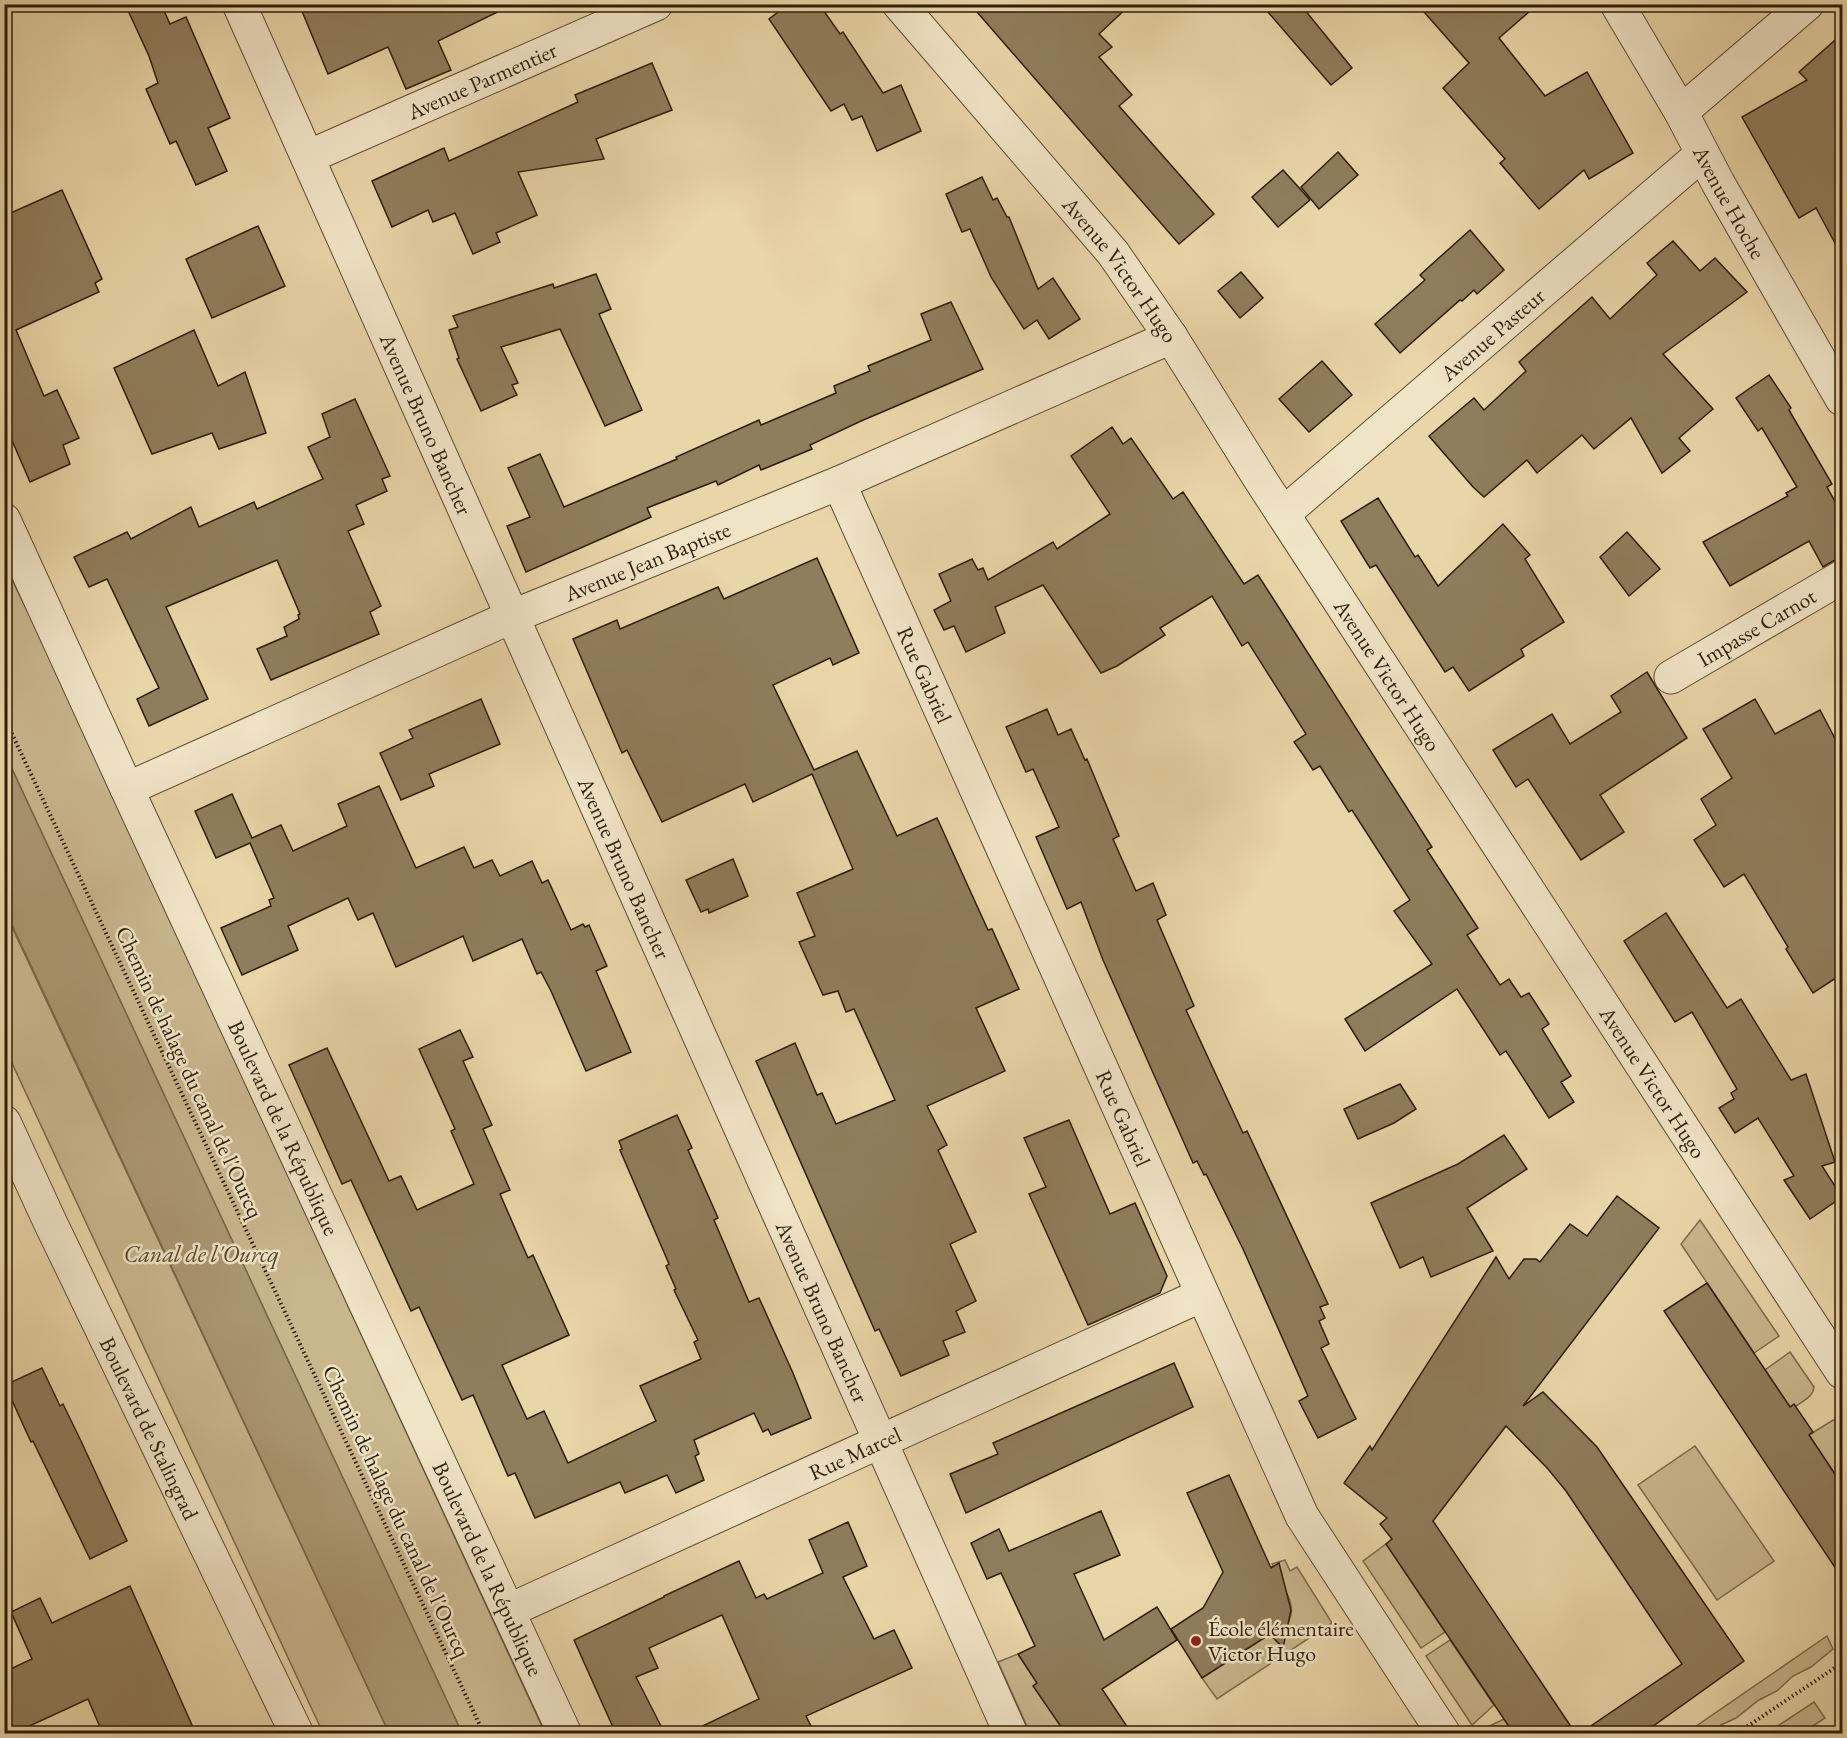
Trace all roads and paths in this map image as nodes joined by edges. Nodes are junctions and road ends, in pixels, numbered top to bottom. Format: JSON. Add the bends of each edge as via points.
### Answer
{"nodes":[{"id":1,"x":239,"y":4,"type":"edge"},
{"id":2,"x":656,"y":4,"type":"edge"},
{"id":3,"x":899,"y":4,"type":"edge"},
{"id":4,"x":1617,"y":4,"type":"edge"},
{"id":5,"x":1806,"y":4,"type":"edge"},
{"id":6,"x":1681,"y":112,"type":"junction"},
{"id":7,"x":1702,"y":154,"type":"junction"},
{"id":8,"x":308,"y":157,"type":"junction"},
{"id":9,"x":1171,"y":337,"type":"junction"},
{"id":10,"x":1842,"y":399,"type":"edge"},
{"id":11,"x":839,"y":483,"type":"junction"},
{"id":12,"x":1283,"y":514,"type":"junction"},
{"id":13,"x":4,"y":520,"type":"edge"},
{"id":14,"x":1842,"y":577,"type":"edge"},
{"id":15,"x":511,"y":617,"type":"junction"},
{"id":16,"x":1671,"y":677,"type":"dead end"},
{"id":17,"x":4,"y":717,"type":"edge"},
{"id":18,"x":127,"y":789,"type":"junction"},
{"id":19,"x":4,"y":1122,"type":"edge"},
{"id":20,"x":1202,"y":1295,"type":"junction"},
{"id":21,"x":1842,"y":1372,"type":"edge"},
{"id":22,"x":880,"y":1442,"type":"junction"},
{"id":23,"x":508,"y":1611,"type":"junction"},
{"id":24,"x":1842,"y":1663,"type":"edge"},
{"id":25,"x":297,"y":1734,"type":"edge"},
{"id":26,"x":484,"y":1734,"type":"edge"},
{"id":27,"x":565,"y":1734,"type":"edge"},
{"id":28,"x":1011,"y":1734,"type":"edge"},
{"id":29,"x":1444,"y":1734,"type":"edge"},
{"id":30,"x":1736,"y":1734,"type":"edge"}],
"edges":[{"from":1,"to":8,"type":"street","name":"Avenue Bruno Bancher"},
{"from":2,"to":8,"type":"street","name":"Avenue Parmentier"},
{"from":3,"to":9,"type":"street","name":"Avenue Victor Hugo","via":[[1113,253]]},
{"from":4,"to":6,"type":"street","name":"Avenue Hoche"},
{"from":5,"to":6,"type":"street"},
{"from":6,"to":7,"type":"street","name":"Avenue Hoche"},
{"from":7,"to":10,"type":"street","name":"Avenue Hoche"},
{"from":7,"to":12,"type":"street","name":"Avenue Pasteur"},
{"from":8,"to":15,"type":"street","name":"Avenue Bruno Bancher"},
{"from":9,"to":11,"type":"street","name":"Avenue Jean Baptiste"},
{"from":9,"to":12,"type":"street","name":"Avenue Victor Hugo"},
{"from":11,"to":15,"type":"street","name":"Avenue Jean Baptiste"},
{"from":11,"to":20,"type":"street","name":"Rue Gabriel"},
{"from":12,"to":21,"type":"street","name":"Avenue Victor Hugo"},
{"from":13,"to":18,"type":"street","name":"Boulevard de la République"},
{"from":14,"to":16,"type":"street","name":"Impasse Carnot"},
{"from":15,"to":18,"type":"street","name":"Avenue Jean Baptiste"},
{"from":15,"to":22,"type":"street","name":"Avenue Bruno Bancher"},
{"from":17,"to":26,"type":"path","name":"Chemin de halage du canal de l'Ourcq"},
{"from":18,"to":23,"type":"street","name":"Boulevard de la République"},
{"from":19,"to":25,"type":"street","name":"Boulevard de Stalingrad"},
{"from":20,"to":22,"type":"street","name":"Rue Marcel"},
{"from":20,"to":29,"type":"street","name":"Rue Gabriel","via":[[1302,1516]]},
{"from":22,"to":23,"type":"street","name":"Rue Marcel"},
{"from":22,"to":28,"type":"street","name":"Avenue Bruno Bancher"},
{"from":23,"to":27,"type":"street","name":"Boulevard de la République"},
{"from":24,"to":30,"type":"path"}]}
